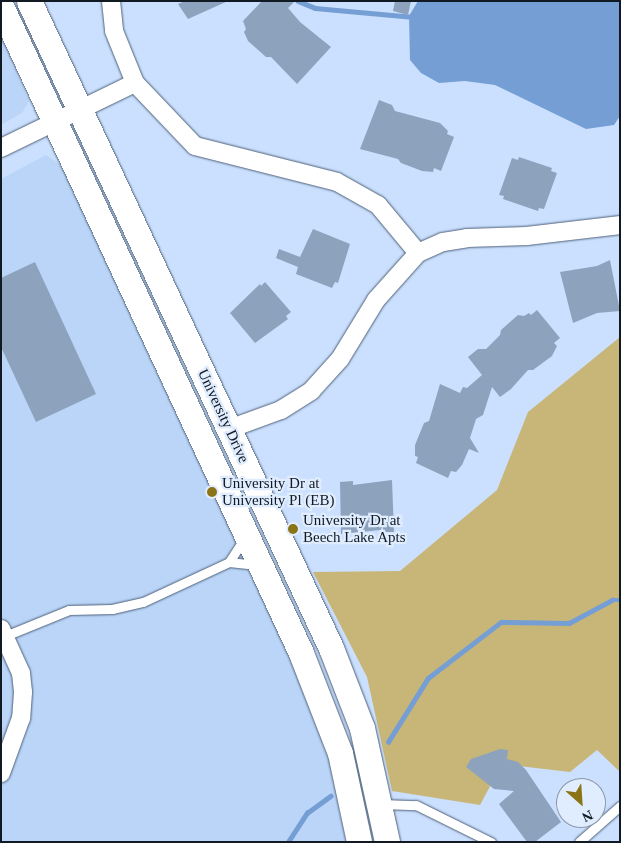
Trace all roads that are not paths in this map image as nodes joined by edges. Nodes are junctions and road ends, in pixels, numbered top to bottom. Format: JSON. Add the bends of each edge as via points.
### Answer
{"nodes":[{"id":1,"x":29,"y":1,"type":"edge"},
{"id":2,"x":111,"y":1,"type":"edge"},
{"id":3,"x":1,"y":6,"type":"edge"},
{"id":4,"x":135,"y":83,"type":"junction"},
{"id":5,"x":80,"y":108,"type":"junction"},
{"id":6,"x":54,"y":120,"type":"junction"},
{"id":7,"x":1,"y":148,"type":"edge"},
{"id":8,"x":620,"y":225,"type":"edge"},
{"id":9,"x":418,"y":253,"type":"junction"},
{"id":10,"x":228,"y":429,"type":"junction"},
{"id":11,"x":247,"y":535,"type":"junction"},
{"id":12,"x":229,"y":562,"type":"junction"},
{"id":13,"x":261,"y":565,"type":"junction"},
{"id":14,"x":3,"y":632,"type":"edge"},
{"id":15,"x":1,"y":773,"type":"edge"},
{"id":16,"x":381,"y":804,"type":"junction"},
{"id":17,"x":620,"y":806,"type":"edge"},
{"id":18,"x":359,"y":842,"type":"edge"},
{"id":19,"x":387,"y":842,"type":"edge"},
{"id":20,"x":491,"y":842,"type":"edge"},
{"id":21,"x":580,"y":842,"type":"edge"}],
"edges":[{"from":1,"to":5,"type":"main road","name":"University Drive"},
{"from":2,"to":4,"type":"street","via":[[114,31]]},
{"from":3,"to":6,"type":"main road","name":"University Drive"},
{"from":4,"to":5,"type":"street"},
{"from":4,"to":9,"type":"street","via":[[196,146],[337,182],[378,205]]},
{"from":5,"to":6,"type":"street"},
{"from":5,"to":10,"type":"main road","name":"University Drive"},
{"from":6,"to":7,"type":"street"},
{"from":6,"to":11,"type":"main road","name":"University Drive"},
{"from":8,"to":9,"type":"street","via":[[527,236],[467,238],[443,242]]},
{"from":9,"to":10,"type":"street","via":[[376,300],[340,359],[311,391],[281,410]]},
{"from":10,"to":16,"type":"main road","name":"University Drive","via":[[331,648],[362,728]]},
{"from":11,"to":12,"type":"lane"},
{"from":11,"to":13,"type":"main road","name":"University Drive"},
{"from":12,"to":13,"type":"lane"},
{"from":12,"to":14,"type":"lane","via":[[143,602],[112,609],[69,610]]},
{"from":13,"to":18,"type":"main road","name":"University Drive","via":[[328,718],[351,794]]},
{"from":14,"to":15,"type":"street","via":[[21,673],[23,692],[22,718]]},
{"from":16,"to":19,"type":"main road","name":"University Drive"},
{"from":16,"to":20,"type":"lane","via":[[416,805]]},
{"from":17,"to":21,"type":"lane"}]}
